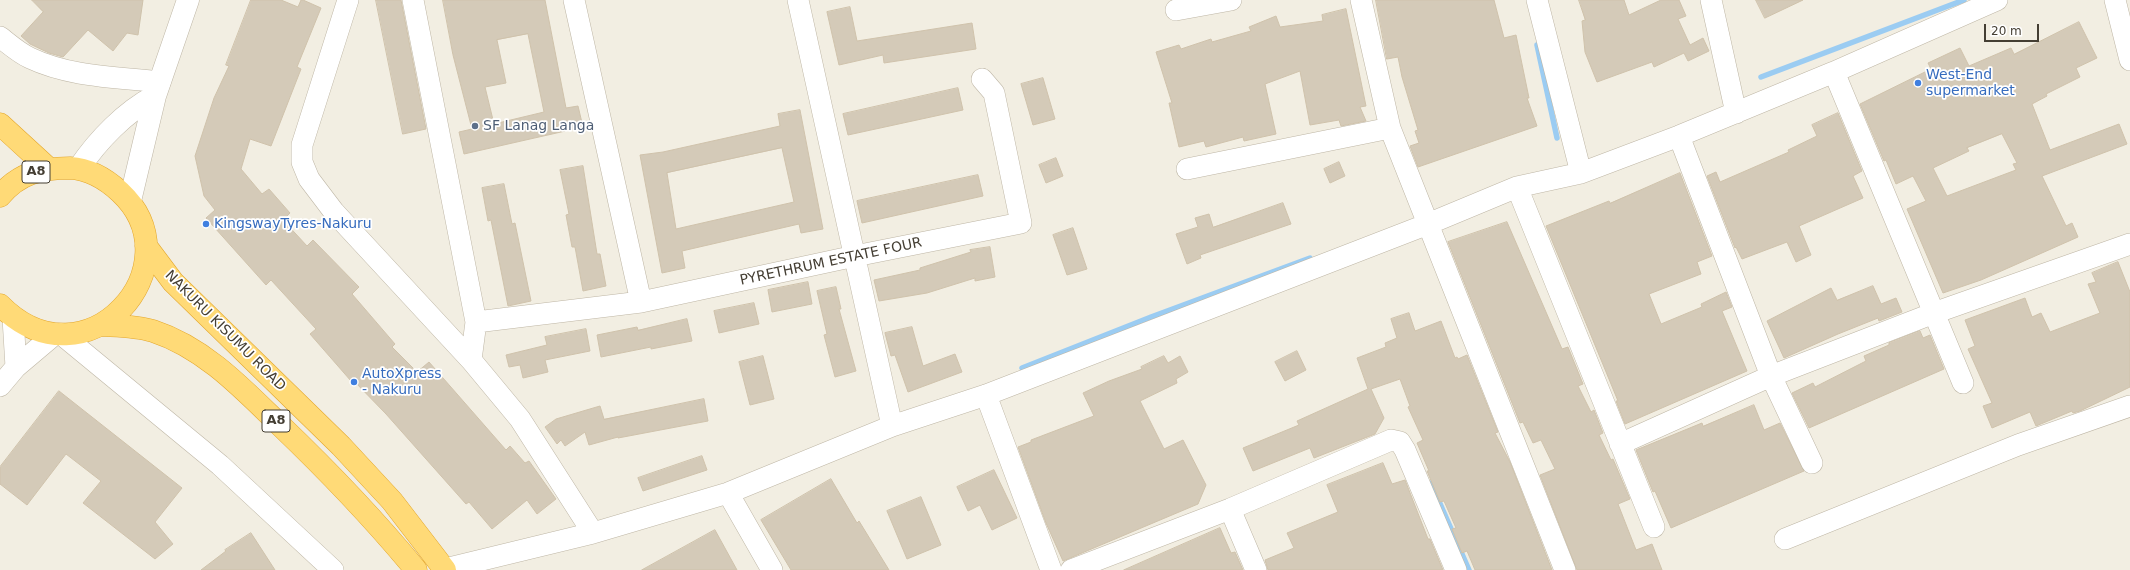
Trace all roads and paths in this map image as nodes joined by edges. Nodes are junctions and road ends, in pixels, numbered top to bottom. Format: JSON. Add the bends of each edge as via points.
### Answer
{"nodes":[{"id":1,"x":188,"y":0,"type":"edge"},
{"id":2,"x":348,"y":0,"type":"edge"},
{"id":3,"x":413,"y":0,"type":"edge"},
{"id":4,"x":574,"y":0,"type":"edge"},
{"id":5,"x":798,"y":0,"type":"edge"},
{"id":6,"x":1231,"y":0,"type":"edge"},
{"id":7,"x":1360,"y":0,"type":"edge"},
{"id":8,"x":1537,"y":0,"type":"edge"},
{"id":9,"x":1711,"y":0,"type":"edge"},
{"id":10,"x":1997,"y":0,"type":"edge"},
{"id":11,"x":2115,"y":0,"type":"edge"},
{"id":12,"x":1176,"y":10,"type":"dead end"},
{"id":13,"x":0,"y":37,"type":"edge"},
{"id":14,"x":2130,"y":60,"type":"edge"},
{"id":15,"x":1834,"y":72,"type":"junction"},
{"id":16,"x":982,"y":79,"type":"dead end"},
{"id":17,"x":157,"y":89,"type":"junction"},
{"id":18,"x":1736,"y":112,"type":"junction"},
{"id":19,"x":0,"y":124,"type":"edge"},
{"id":20,"x":1390,"y":128,"type":"junction"},
{"id":21,"x":1679,"y":136,"type":"junction"},
{"id":22,"x":48,"y":168,"type":"junction"},
{"id":23,"x":79,"y":168,"type":"junction"},
{"id":24,"x":1187,"y":169,"type":"dead end"},
{"id":25,"x":1581,"y":173,"type":"junction"},
{"id":26,"x":1517,"y":187,"type":"junction"},
{"id":27,"x":0,"y":196,"type":"edge"},
{"id":28,"x":130,"y":201,"type":"junction"},
{"id":29,"x":1428,"y":224,"type":"junction"},
{"id":30,"x":2130,"y":244,"type":"edge"},
{"id":31,"x":146,"y":246,"type":"junction"},
{"id":32,"x":855,"y":256,"type":"junction"},
{"id":33,"x":642,"y":302,"type":"junction"},
{"id":34,"x":7,"y":311,"type":"edge"},
{"id":35,"x":1934,"y":313,"type":"junction"},
{"id":36,"x":476,"y":322,"type":"junction"},
{"id":37,"x":102,"y":325,"type":"junction"},
{"id":38,"x":58,"y":334,"type":"junction"},
{"id":39,"x":471,"y":360,"type":"junction"},
{"id":40,"x":16,"y":366,"type":"junction"},
{"id":41,"x":1771,"y":376,"type":"junction"},
{"id":42,"x":1963,"y":383,"type":"dead end"},
{"id":43,"x":0,"y":386,"type":"edge"},
{"id":44,"x":986,"y":395,"type":"junction"},
{"id":45,"x":2130,"y":406,"type":"edge"},
{"id":46,"x":892,"y":426,"type":"junction"},
{"id":47,"x":1620,"y":444,"type":"junction"},
{"id":48,"x":1812,"y":463,"type":"dead end"},
{"id":49,"x":728,"y":493,"type":"junction"},
{"id":50,"x":1230,"y":509,"type":"junction"},
{"id":51,"x":1654,"y":527,"type":"dead end"},
{"id":52,"x":593,"y":532,"type":"junction"},
{"id":53,"x":1785,"y":539,"type":"dead end"},
{"id":54,"x":333,"y":570,"type":"edge"},
{"id":55,"x":416,"y":570,"type":"edge"},
{"id":56,"x":445,"y":570,"type":"edge"},
{"id":57,"x":772,"y":570,"type":"edge"},
{"id":58,"x":1051,"y":570,"type":"edge"},
{"id":59,"x":1071,"y":570,"type":"edge"},
{"id":60,"x":1256,"y":570,"type":"edge"},
{"id":61,"x":1456,"y":570,"type":"edge"},
{"id":62,"x":1565,"y":570,"type":"edge"}],
"edges":[{"from":1,"to":17,"type":"street"},
{"from":2,"to":39,"type":"street","via":[[310,115],[302,145],[302,162],[309,179],[334,212]]},
{"from":3,"to":36,"type":"street"},
{"from":4,"to":33,"type":"street"},
{"from":5,"to":32,"type":"street"},
{"from":6,"to":12,"type":"street"},
{"from":7,"to":20,"type":"street"},
{"from":8,"to":25,"type":"street"},
{"from":9,"to":18,"type":"street"},
{"from":10,"to":15,"type":"street"},
{"from":11,"to":14,"type":"street"},
{"from":13,"to":17,"type":"street","via":[[29,58],[51,67]]},
{"from":15,"to":18,"type":"street"},
{"from":15,"to":35,"type":"street"},
{"from":16,"to":32,"type":"street","name":"PYRETHRUM ESTATE FOUR","via":[[994,93],[1022,224]]},
{"from":17,"to":23,"type":"street","via":[[91,151]]},
{"from":17,"to":28,"type":"street"},
{"from":18,"to":21,"type":"street"},
{"from":19,"to":22,"type":"highway","number":"A8"},
{"from":20,"to":24,"type":"street"},
{"from":20,"to":29,"type":"street"},
{"from":21,"to":25,"type":"street"},
{"from":21,"to":41,"type":"street"},
{"from":22,"to":23,"type":"highway","number":"A8"},
{"from":22,"to":27,"type":"highway","number":"A8","via":[[26,175],[6,188]]},
{"from":23,"to":28,"type":"highway","number":"A8","via":[[107,180]]},
{"from":25,"to":26,"type":"street"},
{"from":26,"to":29,"type":"street"},
{"from":26,"to":47,"type":"street"},
{"from":28,"to":31,"type":"highway","number":"A8","via":[[141,222]]},
{"from":29,"to":44,"type":"street"},
{"from":29,"to":62,"type":"street"},
{"from":30,"to":35,"type":"street"},
{"from":31,"to":37,"type":"highway","number":"A8","via":[[142,277],[127,305]]},
{"from":31,"to":56,"type":"highway","name":"NAKURU KISUMU ROAD","number":"A8","via":[[173,282],[341,446],[392,501]]},
{"from":32,"to":33,"type":"street","name":"PYRETHRUM ESTATE FOUR"},
{"from":32,"to":46,"type":"street"},
{"from":33,"to":36,"type":"street","name":"PYRETHRUM ESTATE FOUR"},
{"from":34,"to":38,"type":"highway","number":"A8","via":[[40,331]]},
{"from":34,"to":40,"type":"street"},
{"from":35,"to":41,"type":"street"},
{"from":35,"to":42,"type":"street"},
{"from":36,"to":39,"type":"street"},
{"from":37,"to":38,"type":"highway","number":"A8","via":[[82,332]]},
{"from":37,"to":55,"type":"highway","number":"A8","via":[[128,326],[153,331],[196,352],[230,376],[342,486]]},
{"from":38,"to":40,"type":"street"},
{"from":38,"to":54,"type":"street","via":[[220,465]]},
{"from":39,"to":52,"type":"street","via":[[520,419]]},
{"from":40,"to":43,"type":"street"},
{"from":41,"to":47,"type":"street"},
{"from":41,"to":48,"type":"street"},
{"from":44,"to":46,"type":"street"},
{"from":44,"to":58,"type":"street"},
{"from":45,"to":53,"type":"street","via":[[2018,445]]},
{"from":46,"to":49,"type":"street"},
{"from":47,"to":51,"type":"street"},
{"from":49,"to":52,"type":"street"},
{"from":49,"to":57,"type":"street"},
{"from":50,"to":59,"type":"street"},
{"from":50,"to":60,"type":"street"},
{"from":50,"to":61,"type":"street","via":[[1391,440],[1400,442]]},
{"from":52,"to":56,"type":"street"}]}
